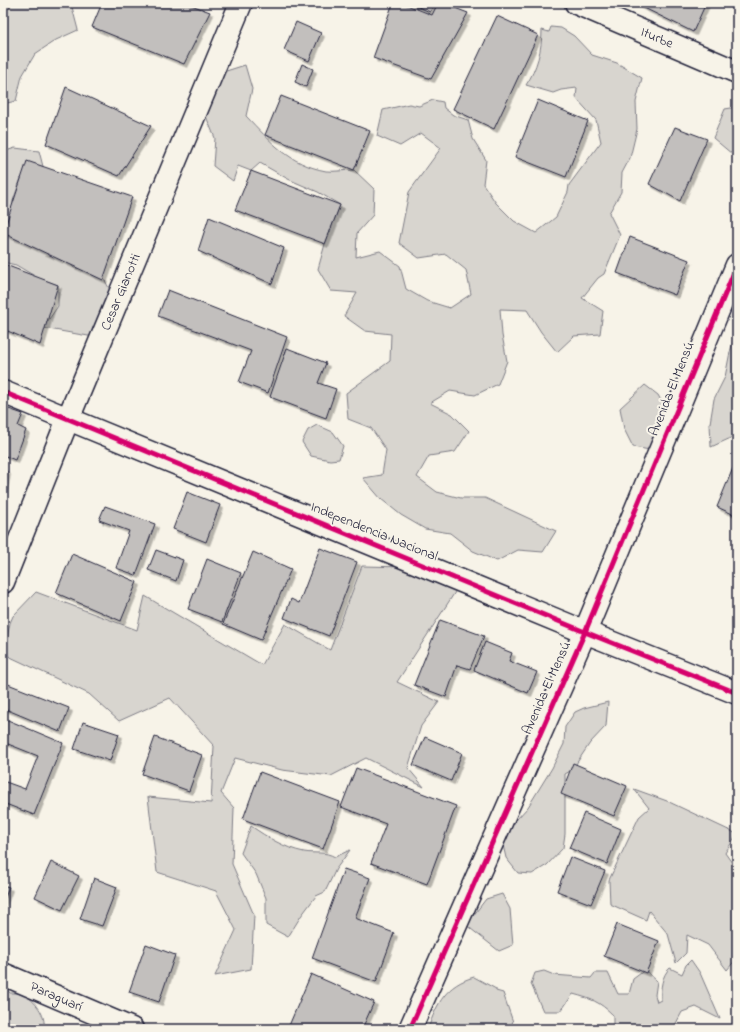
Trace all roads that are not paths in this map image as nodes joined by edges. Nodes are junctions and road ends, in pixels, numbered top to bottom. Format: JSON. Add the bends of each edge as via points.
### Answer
{"nodes":[{"id":1,"x":241,"y":3,"type":"edge"},
{"id":2,"x":576,"y":3,"type":"edge"},
{"id":3,"x":737,"y":72,"type":"edge"},
{"id":4,"x":737,"y":265,"type":"edge"},
{"id":5,"x":3,"y":392,"type":"edge"},
{"id":6,"x":68,"y":418,"type":"junction"},
{"id":7,"x":3,"y":582,"type":"edge"},
{"id":8,"x":585,"y":632,"type":"junction"},
{"id":9,"x":737,"y":693,"type":"edge"},
{"id":10,"x":3,"y":974,"type":"edge"},
{"id":11,"x":132,"y":1029,"type":"edge"},
{"id":12,"x":410,"y":1029,"type":"edge"}],
"edges":[{"from":1,"to":6,"type":"street","name":"Cesar Gianotti"},
{"from":2,"to":3,"type":"street","name":"Iturbe"},
{"from":4,"to":8,"type":"street","name":"Avenida El Mensú"},
{"from":5,"to":6,"type":"street","name":"Independencia Nacional"},
{"from":6,"to":7,"type":"street","name":"Cesar Gianotti"},
{"from":6,"to":8,"type":"street","name":"Independencia Nacional"},
{"from":8,"to":9,"type":"street","name":"Independencia Nacional"},
{"from":8,"to":12,"type":"street","name":"Avenida El Mensú"},
{"from":10,"to":11,"type":"street","name":"Paraguarí"}]}
